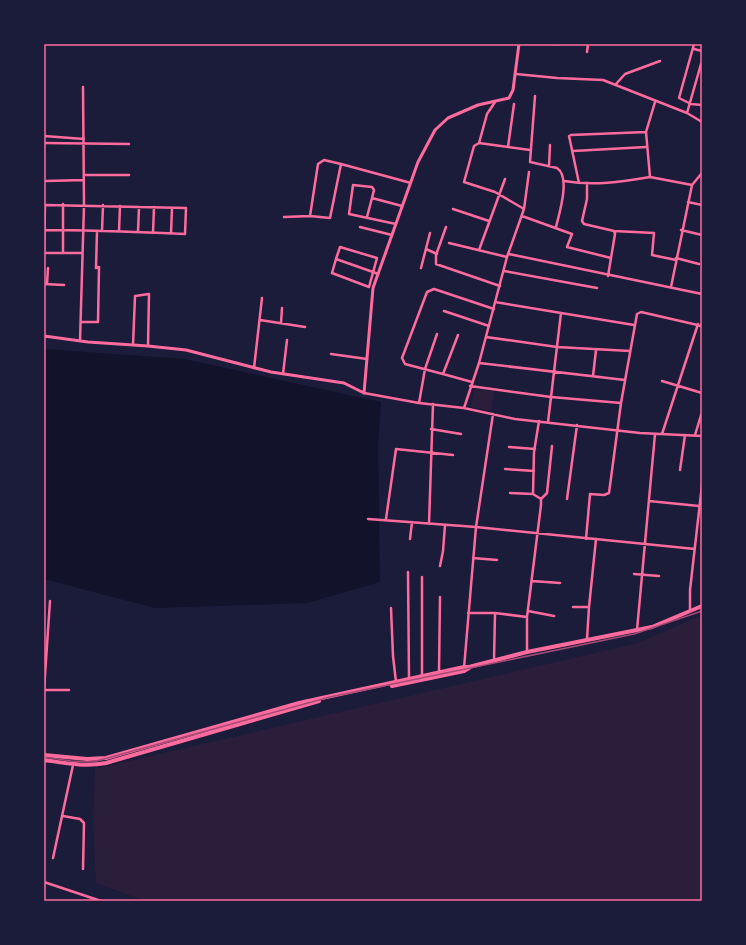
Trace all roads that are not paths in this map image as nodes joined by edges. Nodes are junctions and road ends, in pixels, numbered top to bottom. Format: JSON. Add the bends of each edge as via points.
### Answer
{"nodes":[{"id":1,"x":519,"y":44,"type":"edge"},
{"id":2,"x":554,"y":44,"type":"edge"},
{"id":3,"x":560,"y":44,"type":"edge"},
{"id":4,"x":588,"y":44,"type":"edge"},
{"id":5,"x":694,"y":44,"type":"edge"},
{"id":6,"x":694,"y":49,"type":"junction"},
{"id":7,"x":702,"y":51,"type":"edge"},
{"id":8,"x":587,"y":52,"type":"dead end"},
{"id":9,"x":660,"y":61,"type":"dead end"},
{"id":10,"x":701,"y":64,"type":"dead end"},
{"id":11,"x":516,"y":74,"type":"junction"},
{"id":12,"x":616,"y":84,"type":"junction"},
{"id":13,"x":83,"y":87,"type":"dead end"},
{"id":14,"x":535,"y":96,"type":"dead end"},
{"id":15,"x":496,"y":102,"type":"junction"},
{"id":16,"x":655,"y":102,"type":"junction"},
{"id":17,"x":514,"y":104,"type":"dead end"},
{"id":18,"x":691,"y":104,"type":"junction"},
{"id":19,"x":702,"y":105,"type":"edge"},
{"id":20,"x":687,"y":113,"type":"junction"},
{"id":21,"x":702,"y":122,"type":"edge"},
{"id":22,"x":646,"y":132,"type":"junction"},
{"id":23,"x":44,"y":136,"type":"edge"},
{"id":24,"x":84,"y":139,"type":"junction"},
{"id":25,"x":44,"y":143,"type":"edge"},
{"id":26,"x":84,"y":143,"type":"junction"},
{"id":27,"x":479,"y":143,"type":"junction"},
{"id":28,"x":129,"y":144,"type":"dead end"},
{"id":29,"x":550,"y":145,"type":"dead end"},
{"id":30,"x":508,"y":147,"type":"junction"},
{"id":31,"x":646,"y":147,"type":"junction"},
{"id":32,"x":530,"y":150,"type":"junction"},
{"id":33,"x":573,"y":151,"type":"junction"},
{"id":34,"x":341,"y":164,"type":"junction"},
{"id":35,"x":549,"y":166,"type":"junction"},
{"id":36,"x":529,"y":172,"type":"dead end"},
{"id":37,"x":702,"y":173,"type":"edge"},
{"id":38,"x":129,"y":174,"type":"dead end"},
{"id":39,"x":84,"y":175,"type":"junction"},
{"id":40,"x":650,"y":177,"type":"junction"},
{"id":41,"x":506,"y":179,"type":"dead end"},
{"id":42,"x":84,"y":180,"type":"junction"},
{"id":43,"x":46,"y":181,"type":"dead end"},
{"id":44,"x":564,"y":181,"type":"junction"},
{"id":45,"x":579,"y":183,"type":"junction"},
{"id":46,"x":588,"y":183,"type":"junction"},
{"id":47,"x":411,"y":184,"type":"junction"},
{"id":48,"x":692,"y":186,"type":"junction"},
{"id":49,"x":499,"y":194,"type":"junction"},
{"id":50,"x":372,"y":198,"type":"junction"},
{"id":51,"x":688,"y":202,"type":"junction"},
{"id":52,"x":63,"y":204,"type":"junction"},
{"id":53,"x":44,"y":205,"type":"edge"},
{"id":54,"x":84,"y":205,"type":"junction"},
{"id":55,"x":103,"y":205,"type":"junction"},
{"id":56,"x":702,"y":205,"type":"edge"},
{"id":57,"x":120,"y":206,"type":"junction"},
{"id":58,"x":402,"y":206,"type":"junction"},
{"id":59,"x":139,"y":207,"type":"junction"},
{"id":60,"x":154,"y":207,"type":"junction"},
{"id":61,"x":172,"y":208,"type":"junction"},
{"id":62,"x":453,"y":209,"type":"dead end"},
{"id":63,"x":524,"y":209,"type":"junction"},
{"id":64,"x":310,"y":216,"type":"junction"},
{"id":65,"x":522,"y":216,"type":"junction"},
{"id":66,"x":284,"y":217,"type":"dead end"},
{"id":67,"x":367,"y":217,"type":"junction"},
{"id":68,"x":489,"y":221,"type":"junction"},
{"id":69,"x":396,"y":224,"type":"junction"},
{"id":70,"x":360,"y":227,"type":"dead end"},
{"id":71,"x":446,"y":227,"type":"dead end"},
{"id":72,"x":556,"y":227,"type":"junction"},
{"id":73,"x":44,"y":230,"type":"edge"},
{"id":74,"x":63,"y":230,"type":"junction"},
{"id":75,"x":82,"y":230,"type":"junction"},
{"id":76,"x":682,"y":230,"type":"junction"},
{"id":77,"x":97,"y":231,"type":"junction"},
{"id":78,"x":102,"y":231,"type":"junction"},
{"id":79,"x":119,"y":231,"type":"junction"},
{"id":80,"x":614,"y":231,"type":"junction"},
{"id":81,"x":138,"y":232,"type":"junction"},
{"id":82,"x":153,"y":233,"type":"junction"},
{"id":83,"x":171,"y":233,"type":"junction"},
{"id":84,"x":430,"y":233,"type":"dead end"},
{"id":85,"x":392,"y":235,"type":"junction"},
{"id":86,"x":702,"y":235,"type":"edge"},
{"id":87,"x":449,"y":243,"type":"dead end"},
{"id":88,"x":426,"y":249,"type":"junction"},
{"id":89,"x":479,"y":250,"type":"junction"},
{"id":90,"x":44,"y":253,"type":"edge"},
{"id":91,"x":63,"y":253,"type":"junction"},
{"id":92,"x":82,"y":253,"type":"junction"},
{"id":93,"x":436,"y":254,"type":"junction"},
{"id":94,"x":508,"y":256,"type":"junction"},
{"id":95,"x":377,"y":258,"type":"junction"},
{"id":96,"x":611,"y":258,"type":"junction"},
{"id":97,"x":383,"y":259,"type":"junction"},
{"id":98,"x":676,"y":259,"type":"junction"},
{"id":99,"x":336,"y":260,"type":"junction"},
{"id":100,"x":699,"y":264,"type":"dead end"},
{"id":101,"x":48,"y":268,"type":"dead end"},
{"id":102,"x":420,"y":268,"type":"dead end"},
{"id":103,"x":504,"y":271,"type":"junction"},
{"id":104,"x":373,"y":272,"type":"junction"},
{"id":105,"x":378,"y":274,"type":"junction"},
{"id":106,"x":608,"y":276,"type":"junction"},
{"id":107,"x":45,"y":284,"type":"edge"},
{"id":108,"x":64,"y":285,"type":"dead end"},
{"id":109,"x":500,"y":286,"type":"junction"},
{"id":110,"x":670,"y":287,"type":"junction"},
{"id":111,"x":371,"y":288,"type":"junction"},
{"id":112,"x":597,"y":288,"type":"dead end"},
{"id":113,"x":702,"y":294,"type":"edge"},
{"id":114,"x":262,"y":298,"type":"dead end"},
{"id":115,"x":495,"y":302,"type":"junction"},
{"id":116,"x":282,"y":308,"type":"dead end"},
{"id":117,"x":494,"y":309,"type":"junction"},
{"id":118,"x":444,"y":311,"type":"dead end"},
{"id":119,"x":561,"y":313,"type":"junction"},
{"id":120,"x":260,"y":320,"type":"junction"},
{"id":121,"x":81,"y":322,"type":"junction"},
{"id":122,"x":281,"y":323,"type":"junction"},
{"id":123,"x":698,"y":324,"type":"junction"},
{"id":124,"x":634,"y":325,"type":"junction"},
{"id":125,"x":489,"y":326,"type":"junction"},
{"id":126,"x":702,"y":326,"type":"edge"},
{"id":127,"x":305,"y":327,"type":"dead end"},
{"id":128,"x":437,"y":334,"type":"dead end"},
{"id":129,"x":458,"y":335,"type":"dead end"},
{"id":130,"x":44,"y":336,"type":"edge"},
{"id":131,"x":486,"y":337,"type":"junction"},
{"id":132,"x":287,"y":340,"type":"dead end"},
{"id":133,"x":80,"y":341,"type":"junction"},
{"id":134,"x":133,"y":345,"type":"junction"},
{"id":135,"x":148,"y":346,"type":"junction"},
{"id":136,"x":557,"y":346,"type":"junction"},
{"id":137,"x":596,"y":350,"type":"junction"},
{"id":138,"x":630,"y":352,"type":"junction"},
{"id":139,"x":331,"y":354,"type":"dead end"},
{"id":140,"x":367,"y":359,"type":"junction"},
{"id":141,"x":479,"y":363,"type":"junction"},
{"id":142,"x":254,"y":368,"type":"junction"},
{"id":143,"x":425,"y":369,"type":"junction"},
{"id":144,"x":554,"y":373,"type":"junction"},
{"id":145,"x":282,"y":374,"type":"junction"},
{"id":146,"x":443,"y":374,"type":"junction"},
{"id":147,"x":593,"y":376,"type":"junction"},
{"id":148,"x":625,"y":380,"type":"junction"},
{"id":149,"x":662,"y":381,"type":"dead end"},
{"id":150,"x":472,"y":382,"type":"junction"},
{"id":151,"x":470,"y":386,"type":"junction"},
{"id":152,"x":678,"y":386,"type":"junction"},
{"id":153,"x":364,"y":393,"type":"junction"},
{"id":154,"x":702,"y":393,"type":"edge"},
{"id":155,"x":551,"y":397,"type":"junction"},
{"id":156,"x":419,"y":403,"type":"junction"},
{"id":157,"x":620,"y":403,"type":"junction"},
{"id":158,"x":433,"y":404,"type":"junction"},
{"id":159,"x":464,"y":408,"type":"junction"},
{"id":160,"x":702,"y":412,"type":"edge"},
{"id":161,"x":493,"y":414,"type":"junction"},
{"id":162,"x":539,"y":421,"type":"junction"},
{"id":163,"x":548,"y":422,"type":"junction"},
{"id":164,"x":577,"y":425,"type":"junction"},
{"id":165,"x":432,"y":429,"type":"junction"},
{"id":166,"x":616,"y":429,"type":"junction"},
{"id":167,"x":461,"y":434,"type":"dead end"},
{"id":168,"x":655,"y":434,"type":"junction"},
{"id":169,"x":662,"y":434,"type":"junction"},
{"id":170,"x":685,"y":435,"type":"junction"},
{"id":171,"x":694,"y":435,"type":"junction"},
{"id":172,"x":702,"y":436,"type":"edge"},
{"id":173,"x":552,"y":446,"type":"dead end"},
{"id":174,"x":509,"y":447,"type":"dead end"},
{"id":175,"x":535,"y":449,"type":"junction"},
{"id":176,"x":431,"y":451,"type":"junction"},
{"id":177,"x":453,"y":455,"type":"dead end"},
{"id":178,"x":506,"y":469,"type":"dead end"},
{"id":179,"x":680,"y":470,"type":"dead end"},
{"id":180,"x":534,"y":471,"type":"junction"},
{"id":181,"x":702,"y":485,"type":"edge"},
{"id":182,"x":510,"y":493,"type":"dead end"},
{"id":183,"x":533,"y":494,"type":"junction"},
{"id":184,"x":566,"y":499,"type":"dead end"},
{"id":185,"x":541,"y":500,"type":"junction"},
{"id":186,"x":649,"y":501,"type":"junction"},
{"id":187,"x":700,"y":504,"type":"edge"},
{"id":188,"x":368,"y":519,"type":"dead end"},
{"id":189,"x":386,"y":519,"type":"junction"},
{"id":190,"x":412,"y":522,"type":"junction"},
{"id":191,"x":429,"y":524,"type":"junction"},
{"id":192,"x":445,"y":525,"type":"junction"},
{"id":193,"x":476,"y":527,"type":"junction"},
{"id":194,"x":538,"y":532,"type":"junction"},
{"id":195,"x":586,"y":538,"type":"junction"},
{"id":196,"x":410,"y":539,"type":"dead end"},
{"id":197,"x":596,"y":540,"type":"junction"},
{"id":198,"x":644,"y":545,"type":"junction"},
{"id":199,"x":695,"y":549,"type":"junction"},
{"id":200,"x":473,"y":558,"type":"junction"},
{"id":201,"x":497,"y":560,"type":"dead end"},
{"id":202,"x":440,"y":566,"type":"dead end"},
{"id":203,"x":408,"y":572,"type":"dead end"},
{"id":204,"x":634,"y":574,"type":"dead end"},
{"id":205,"x":642,"y":574,"type":"junction"},
{"id":206,"x":659,"y":576,"type":"dead end"},
{"id":207,"x":422,"y":577,"type":"dead end"},
{"id":208,"x":532,"y":581,"type":"junction"},
{"id":209,"x":560,"y":583,"type":"dead end"},
{"id":210,"x":440,"y":597,"type":"dead end"},
{"id":211,"x":50,"y":601,"type":"dead end"},
{"id":212,"x":573,"y":606,"type":"dead end"},
{"id":213,"x":702,"y":606,"type":"edge"},
{"id":214,"x":590,"y":607,"type":"junction"},
{"id":215,"x":391,"y":608,"type":"dead end"},
{"id":216,"x":690,"y":610,"type":"junction"},
{"id":217,"x":528,"y":611,"type":"junction"},
{"id":218,"x":468,"y":613,"type":"junction"},
{"id":219,"x":495,"y":613,"type":"junction"},
{"id":220,"x":554,"y":616,"type":"dead end"},
{"id":221,"x":527,"y":617,"type":"junction"},
{"id":222,"x":637,"y":630,"type":"junction"},
{"id":223,"x":587,"y":639,"type":"junction"},
{"id":224,"x":527,"y":652,"type":"junction"},
{"id":225,"x":494,"y":661,"type":"junction"},
{"id":226,"x":464,"y":669,"type":"junction"},
{"id":227,"x":439,"y":672,"type":"junction"},
{"id":228,"x":422,"y":676,"type":"junction"},
{"id":229,"x":409,"y":678,"type":"junction"},
{"id":230,"x":396,"y":682,"type":"junction"},
{"id":231,"x":44,"y":690,"type":"edge"},
{"id":232,"x":69,"y":690,"type":"dead end"},
{"id":233,"x":44,"y":755,"type":"edge"},
{"id":234,"x":44,"y":760,"type":"edge"},
{"id":235,"x":73,"y":765,"type":"junction"},
{"id":236,"x":63,"y":816,"type":"junction"},
{"id":237,"x":53,"y":858,"type":"dead end"},
{"id":238,"x":82,"y":869,"type":"dead end"},
{"id":239,"x":44,"y":882,"type":"edge"},
{"id":240,"x":101,"y":901,"type":"edge"}],
"edges":[{"from":1,"to":11,"type":"street"},
{"from":2,"to":3,"type":"street"},
{"from":4,"to":8,"type":"street"},
{"from":5,"to":6,"type":"street"},
{"from":6,"to":7,"type":"street"},
{"from":6,"to":18,"type":"street","via":[[690,55],[679,97],[679,100]]},
{"from":9,"to":12,"type":"street","via":[[625,74]]},
{"from":10,"to":18,"type":"street"},
{"from":11,"to":12,"type":"street","via":[[592,79]]},
{"from":11,"to":15,"type":"street","via":[[509,98]]},
{"from":12,"to":16,"type":"street"},
{"from":13,"to":24,"type":"street"},
{"from":14,"to":32,"type":"street"},
{"from":15,"to":27,"type":"street","via":[[487,114]]},
{"from":15,"to":47,"type":"street","via":[[469,108],[439,125],[418,162]]},
{"from":16,"to":20,"type":"street"},
{"from":16,"to":22,"type":"street"},
{"from":17,"to":30,"type":"street"},
{"from":18,"to":19,"type":"street"},
{"from":18,"to":20,"type":"street"},
{"from":20,"to":21,"type":"street"},
{"from":22,"to":31,"type":"street"},
{"from":22,"to":33,"type":"street","via":[[571,134],[568,138]]},
{"from":23,"to":24,"type":"street"},
{"from":24,"to":26,"type":"street"},
{"from":25,"to":26,"type":"street"},
{"from":26,"to":28,"type":"street"},
{"from":26,"to":39,"type":"street"},
{"from":27,"to":30,"type":"street"},
{"from":27,"to":49,"type":"street","via":[[474,146],[464,182]]},
{"from":29,"to":35,"type":"street"},
{"from":30,"to":32,"type":"street"},
{"from":31,"to":33,"type":"street"},
{"from":31,"to":40,"type":"street"},
{"from":32,"to":35,"type":"street","via":[[530,162]]},
{"from":33,"to":45,"type":"street"},
{"from":34,"to":47,"type":"street"},
{"from":34,"to":64,"type":"street","via":[[330,218]]},
{"from":34,"to":64,"type":"street","via":[[324,160],[318,164]]},
{"from":35,"to":44,"type":"street","via":[[560,170]]},
{"from":36,"to":63,"type":"street"},
{"from":37,"to":48,"type":"street"},
{"from":38,"to":39,"type":"street"},
{"from":39,"to":42,"type":"street"},
{"from":40,"to":46,"type":"street"},
{"from":40,"to":48,"type":"street"},
{"from":41,"to":49,"type":"street"},
{"from":42,"to":43,"type":"street"},
{"from":42,"to":54,"type":"street"},
{"from":44,"to":45,"type":"street"},
{"from":44,"to":72,"type":"street"},
{"from":45,"to":46,"type":"street"},
{"from":46,"to":80,"type":"street","via":[[582,220],[584,224]]},
{"from":47,"to":58,"type":"street"},
{"from":48,"to":51,"type":"street"},
{"from":49,"to":63,"type":"street"},
{"from":49,"to":68,"type":"street"},
{"from":50,"to":58,"type":"street"},
{"from":50,"to":67,"type":"street"},
{"from":50,"to":67,"type":"street","via":[[373,188],[353,185],[348,212]]},
{"from":51,"to":56,"type":"street"},
{"from":51,"to":76,"type":"street"},
{"from":52,"to":53,"type":"street"},
{"from":52,"to":54,"type":"street"},
{"from":52,"to":74,"type":"street"},
{"from":53,"to":73,"type":"street"},
{"from":54,"to":55,"type":"street"},
{"from":54,"to":75,"type":"street"},
{"from":55,"to":57,"type":"street"},
{"from":55,"to":78,"type":"street"},
{"from":57,"to":59,"type":"street"},
{"from":57,"to":79,"type":"street"},
{"from":58,"to":69,"type":"street"},
{"from":59,"to":60,"type":"street"},
{"from":59,"to":81,"type":"street"},
{"from":60,"to":61,"type":"street"},
{"from":60,"to":82,"type":"street"},
{"from":61,"to":83,"type":"street"},
{"from":61,"to":83,"type":"street","via":[[186,208],[185,234]]},
{"from":62,"to":68,"type":"street"},
{"from":63,"to":65,"type":"street"},
{"from":64,"to":66,"type":"street"},
{"from":65,"to":72,"type":"street"},
{"from":65,"to":94,"type":"street"},
{"from":67,"to":69,"type":"street"},
{"from":68,"to":89,"type":"street"},
{"from":69,"to":85,"type":"street"},
{"from":70,"to":85,"type":"street"},
{"from":71,"to":93,"type":"street"},
{"from":72,"to":96,"type":"street","via":[[572,234],[567,247]]},
{"from":73,"to":74,"type":"street"},
{"from":73,"to":90,"type":"street"},
{"from":74,"to":75,"type":"street"},
{"from":74,"to":91,"type":"street"},
{"from":75,"to":77,"type":"street"},
{"from":75,"to":92,"type":"street"},
{"from":76,"to":86,"type":"street"},
{"from":76,"to":98,"type":"street"},
{"from":77,"to":78,"type":"street"},
{"from":77,"to":121,"type":"street","via":[[98,322]]},
{"from":78,"to":79,"type":"street"},
{"from":79,"to":81,"type":"street"},
{"from":80,"to":96,"type":"street"},
{"from":80,"to":98,"type":"street","via":[[654,233],[652,255]]},
{"from":81,"to":82,"type":"street"},
{"from":82,"to":83,"type":"street"},
{"from":84,"to":88,"type":"street"},
{"from":85,"to":97,"type":"street"},
{"from":87,"to":89,"type":"street"},
{"from":88,"to":93,"type":"street"},
{"from":88,"to":102,"type":"street"},
{"from":89,"to":94,"type":"street"},
{"from":90,"to":91,"type":"street"},
{"from":91,"to":92,"type":"street"},
{"from":92,"to":121,"type":"street"},
{"from":93,"to":109,"type":"street","via":[[438,266]]},
{"from":94,"to":103,"type":"street"},
{"from":94,"to":106,"type":"street"},
{"from":95,"to":97,"type":"street"},
{"from":95,"to":99,"type":"street","via":[[340,247]]},
{"from":95,"to":104,"type":"street"},
{"from":96,"to":106,"type":"street"},
{"from":97,"to":105,"type":"street"},
{"from":98,"to":100,"type":"street"},
{"from":98,"to":110,"type":"street"},
{"from":99,"to":104,"type":"street"},
{"from":99,"to":111,"type":"street","via":[[332,273]]},
{"from":101,"to":107,"type":"street"},
{"from":103,"to":109,"type":"street"},
{"from":103,"to":112,"type":"street"},
{"from":104,"to":105,"type":"street"},
{"from":104,"to":111,"type":"street"},
{"from":105,"to":111,"type":"street"},
{"from":106,"to":110,"type":"street"},
{"from":107,"to":108,"type":"street"},
{"from":109,"to":115,"type":"street"},
{"from":110,"to":113,"type":"street"},
{"from":111,"to":140,"type":"street"},
{"from":114,"to":120,"type":"street"},
{"from":115,"to":117,"type":"street"},
{"from":115,"to":119,"type":"street"},
{"from":116,"to":122,"type":"street"},
{"from":117,"to":125,"type":"street"},
{"from":117,"to":143,"type":"street","via":[[434,289],[427,292],[402,358],[405,364]]},
{"from":118,"to":125,"type":"street"},
{"from":119,"to":124,"type":"street"},
{"from":119,"to":136,"type":"street"},
{"from":120,"to":122,"type":"street"},
{"from":120,"to":142,"type":"street"},
{"from":121,"to":133,"type":"street"},
{"from":122,"to":127,"type":"street"},
{"from":123,"to":124,"type":"street","via":[[641,312],[637,314]]},
{"from":123,"to":126,"type":"street"},
{"from":123,"to":152,"type":"street"},
{"from":124,"to":138,"type":"street"},
{"from":125,"to":131,"type":"street"},
{"from":128,"to":143,"type":"street"},
{"from":129,"to":146,"type":"street"},
{"from":130,"to":133,"type":"street"},
{"from":131,"to":136,"type":"street"},
{"from":131,"to":141,"type":"street"},
{"from":132,"to":145,"type":"street"},
{"from":133,"to":134,"type":"street"},
{"from":134,"to":135,"type":"street"},
{"from":134,"to":135,"type":"street","via":[[135,296],[149,294]]},
{"from":135,"to":142,"type":"street","via":[[186,350]]},
{"from":136,"to":137,"type":"street"},
{"from":136,"to":144,"type":"street"},
{"from":137,"to":138,"type":"street"},
{"from":137,"to":147,"type":"street"},
{"from":138,"to":148,"type":"street"},
{"from":139,"to":140,"type":"street"},
{"from":140,"to":153,"type":"street"},
{"from":141,"to":144,"type":"street"},
{"from":141,"to":150,"type":"street"},
{"from":142,"to":145,"type":"street"},
{"from":143,"to":146,"type":"street"},
{"from":143,"to":156,"type":"street"},
{"from":144,"to":147,"type":"street"},
{"from":144,"to":155,"type":"street"},
{"from":145,"to":153,"type":"street","via":[[353,386]]},
{"from":146,"to":150,"type":"street"},
{"from":147,"to":148,"type":"street"},
{"from":148,"to":157,"type":"street"},
{"from":149,"to":152,"type":"street"},
{"from":150,"to":151,"type":"street"},
{"from":151,"to":155,"type":"street"},
{"from":151,"to":159,"type":"street"},
{"from":152,"to":154,"type":"street"},
{"from":152,"to":169,"type":"street"},
{"from":153,"to":156,"type":"street"},
{"from":155,"to":157,"type":"street"},
{"from":155,"to":163,"type":"street"},
{"from":156,"to":158,"type":"street"},
{"from":157,"to":166,"type":"street"},
{"from":158,"to":159,"type":"street"},
{"from":158,"to":165,"type":"street"},
{"from":159,"to":161,"type":"street"},
{"from":160,"to":171,"type":"street"},
{"from":161,"to":162,"type":"street"},
{"from":161,"to":193,"type":"street"},
{"from":162,"to":163,"type":"street"},
{"from":162,"to":175,"type":"street"},
{"from":163,"to":164,"type":"street"},
{"from":164,"to":166,"type":"street"},
{"from":164,"to":184,"type":"street"},
{"from":165,"to":167,"type":"street"},
{"from":165,"to":176,"type":"street"},
{"from":166,"to":168,"type":"street"},
{"from":166,"to":195,"type":"street","via":[[609,493],[590,494]]},
{"from":168,"to":169,"type":"street"},
{"from":168,"to":186,"type":"street"},
{"from":169,"to":170,"type":"street"},
{"from":170,"to":171,"type":"street"},
{"from":170,"to":179,"type":"street"},
{"from":171,"to":172,"type":"street"},
{"from":173,"to":185,"type":"street","via":[[547,493]]},
{"from":174,"to":175,"type":"street"},
{"from":175,"to":180,"type":"street"},
{"from":176,"to":177,"type":"street"},
{"from":176,"to":189,"type":"street","via":[[396,449]]},
{"from":176,"to":191,"type":"street"},
{"from":178,"to":180,"type":"street"},
{"from":180,"to":183,"type":"street"},
{"from":181,"to":187,"type":"street"},
{"from":182,"to":183,"type":"street"},
{"from":183,"to":185,"type":"street"},
{"from":185,"to":194,"type":"street"},
{"from":186,"to":187,"type":"street"},
{"from":186,"to":198,"type":"street"},
{"from":187,"to":199,"type":"street"},
{"from":188,"to":189,"type":"street"},
{"from":189,"to":190,"type":"street"},
{"from":190,"to":191,"type":"street"},
{"from":190,"to":196,"type":"street"},
{"from":191,"to":192,"type":"street"},
{"from":192,"to":193,"type":"street"},
{"from":192,"to":202,"type":"street"},
{"from":193,"to":194,"type":"street"},
{"from":193,"to":200,"type":"street"},
{"from":194,"to":195,"type":"street"},
{"from":194,"to":208,"type":"street"},
{"from":195,"to":197,"type":"street"},
{"from":197,"to":198,"type":"street"},
{"from":197,"to":214,"type":"street"},
{"from":198,"to":199,"type":"street"},
{"from":198,"to":205,"type":"street"},
{"from":199,"to":216,"type":"street"},
{"from":200,"to":201,"type":"street"},
{"from":200,"to":218,"type":"street"},
{"from":203,"to":229,"type":"street"},
{"from":204,"to":205,"type":"street"},
{"from":205,"to":206,"type":"street"},
{"from":205,"to":222,"type":"street"},
{"from":207,"to":228,"type":"street"},
{"from":208,"to":209,"type":"street"},
{"from":208,"to":217,"type":"street"},
{"from":210,"to":227,"type":"street"},
{"from":211,"to":231,"type":"street"},
{"from":212,"to":214,"type":"street"},
{"from":213,"to":216,"type":"main road"},
{"from":214,"to":223,"type":"street"},
{"from":215,"to":230,"type":"street"},
{"from":216,"to":222,"type":"main road","via":[[652,627]]},
{"from":217,"to":220,"type":"street"},
{"from":217,"to":221,"type":"street"},
{"from":218,"to":219,"type":"street"},
{"from":218,"to":226,"type":"street"},
{"from":219,"to":221,"type":"street"},
{"from":219,"to":225,"type":"street"},
{"from":221,"to":224,"type":"street"},
{"from":222,"to":223,"type":"main road"},
{"from":223,"to":224,"type":"main road"},
{"from":224,"to":225,"type":"main road"},
{"from":225,"to":226,"type":"main road"},
{"from":226,"to":227,"type":"main road"},
{"from":226,"to":235,"type":"main road","via":[[330,698],[106,763]]},
{"from":227,"to":228,"type":"main road"},
{"from":228,"to":229,"type":"main road"},
{"from":229,"to":230,"type":"main road"},
{"from":230,"to":233,"type":"main road","via":[[301,702],[96,759]]},
{"from":231,"to":232,"type":"street"},
{"from":234,"to":235,"type":"main road"},
{"from":235,"to":236,"type":"street"},
{"from":236,"to":237,"type":"street"},
{"from":236,"to":238,"type":"street","via":[[80,819],[84,823]]},
{"from":239,"to":240,"type":"street"}]}
